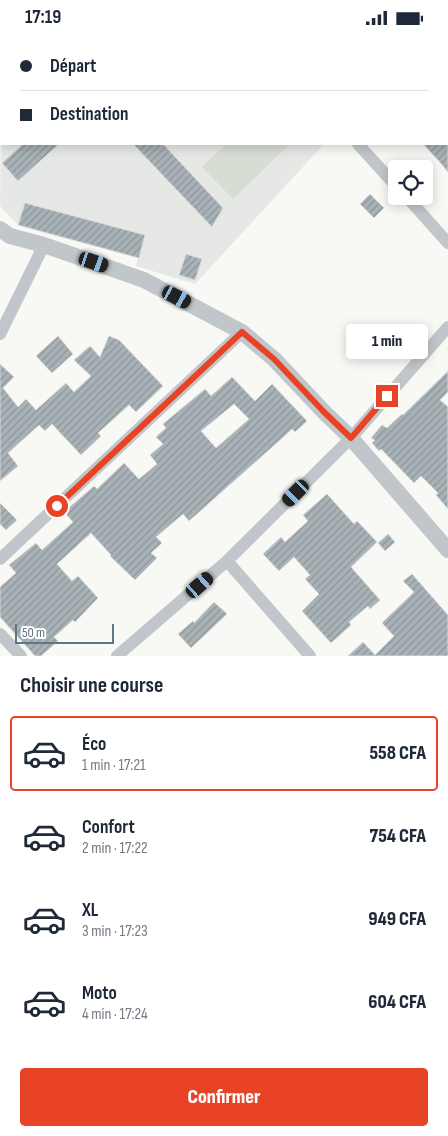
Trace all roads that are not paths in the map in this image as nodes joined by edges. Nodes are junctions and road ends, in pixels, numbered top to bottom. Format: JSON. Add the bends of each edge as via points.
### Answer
{"nodes":[{"id":1,"x":359,"y":145,"type":"edge"},
{"id":2,"x":388,"y":177,"type":"edge"},
{"id":3,"x":414,"y":205,"type":"edge"},
{"id":4,"x":0,"y":229,"type":"edge"},
{"id":5,"x":448,"y":243,"type":"edge"},
{"id":6,"x":44,"y":245,"type":"junction"},
{"id":7,"x":448,"y":327,"type":"edge"},
{"id":8,"x":242,"y":332,"type":"junction"},
{"id":9,"x":0,"y":333,"type":"edge"},
{"id":10,"x":351,"y":438,"type":"junction"},
{"id":11,"x":448,"y":550,"type":"edge"},
{"id":12,"x":0,"y":559,"type":"edge"},
{"id":13,"x":227,"y":561,"type":"junction"},
{"id":14,"x":0,"y":635,"type":"edge"},
{"id":15,"x":21,"y":656,"type":"edge"},
{"id":16,"x":118,"y":656,"type":"edge"},
{"id":17,"x":310,"y":656,"type":"edge"}],
"edges":[{"from":1,"to":2,"type":"street"},
{"from":3,"to":5,"type":"street"},
{"from":4,"to":6,"type":"street","via":[[10,236]]},
{"from":6,"to":8,"type":"street","via":[[144,280]]},
{"from":6,"to":9,"type":"street"},
{"from":7,"to":10,"type":"street"},
{"from":8,"to":10,"type":"street","via":[[274,359]]},
{"from":8,"to":12,"type":"street"},
{"from":10,"to":11,"type":"street"},
{"from":10,"to":13,"type":"street"},
{"from":13,"to":16,"type":"street"},
{"from":13,"to":17,"type":"street"},
{"from":14,"to":15,"type":"street"}]}
